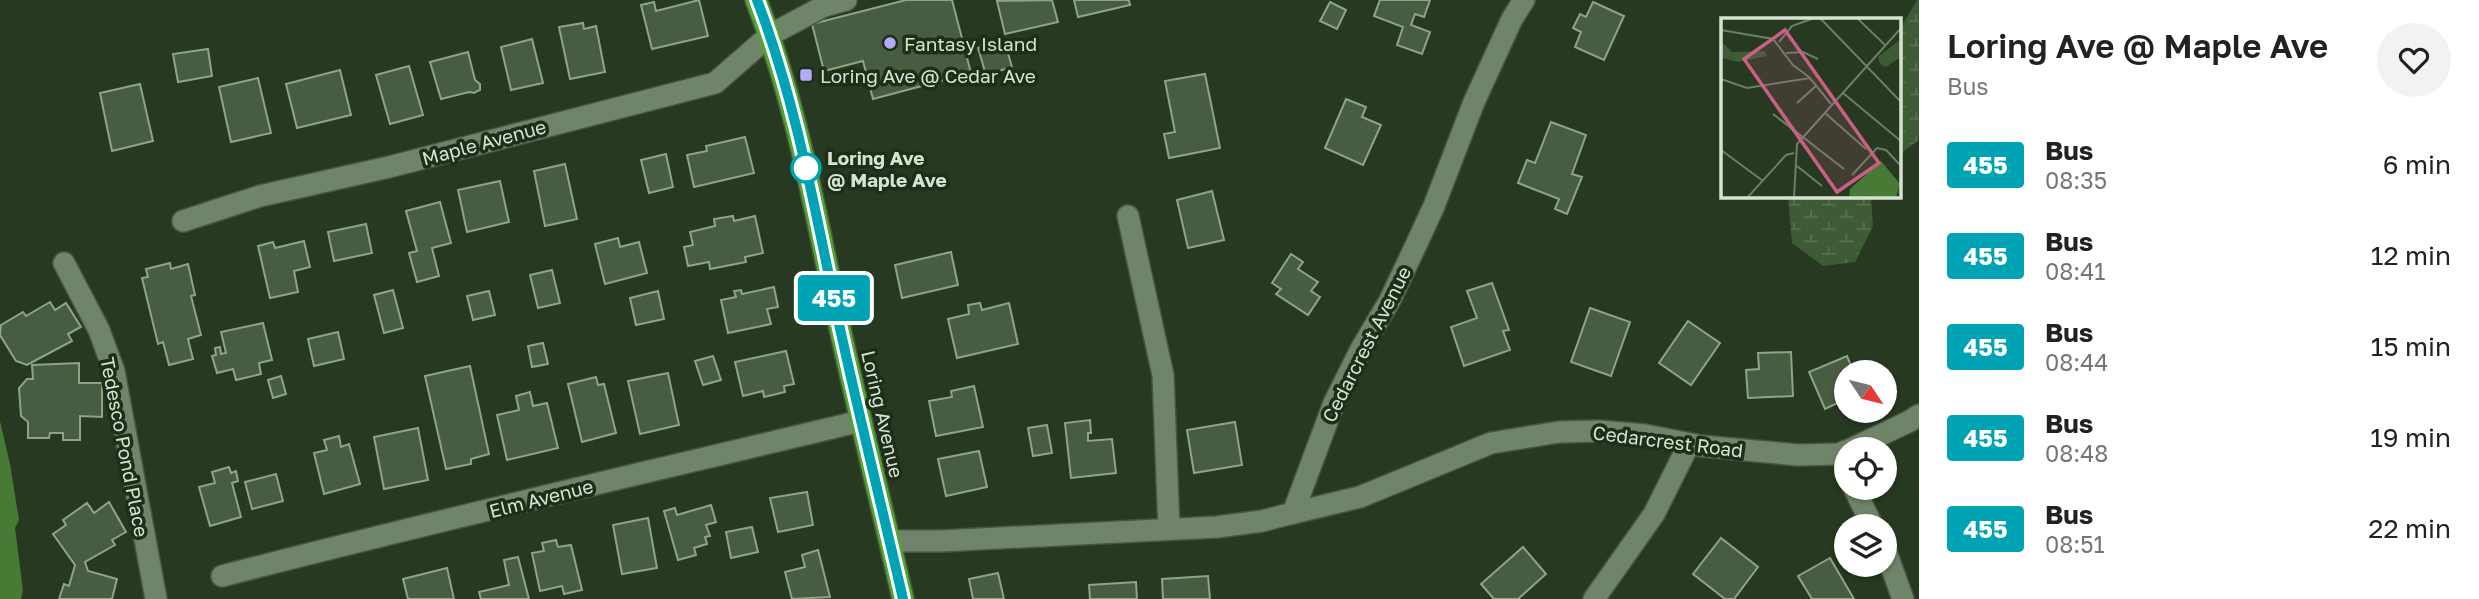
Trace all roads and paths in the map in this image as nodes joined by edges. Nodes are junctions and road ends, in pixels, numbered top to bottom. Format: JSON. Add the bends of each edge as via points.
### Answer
{"nodes":[{"id":1,"x":757,"y":0,"type":"edge"},
{"id":2,"x":846,"y":0,"type":"edge"},
{"id":3,"x":1524,"y":0,"type":"edge"},
{"id":4,"x":770,"y":35,"type":"junction"},
{"id":5,"x":1128,"y":216,"type":"dead end"},
{"id":6,"x":183,"y":221,"type":"dead end"},
{"id":7,"x":64,"y":263,"type":"dead end"},
{"id":8,"x":1919,"y":415,"type":"edge"},
{"id":9,"x":861,"y":421,"type":"junction"},
{"id":10,"x":1879,"y":437,"type":"edge"},
{"id":11,"x":1689,"y":444,"type":"junction"},
{"id":12,"x":1834,"y":456,"type":"edge"},
{"id":13,"x":1293,"y":513,"type":"junction"},
{"id":14,"x":1169,"y":529,"type":"junction"},
{"id":15,"x":890,"y":541,"type":"junction"},
{"id":16,"x":222,"y":576,"type":"dead end"},
{"id":17,"x":1895,"y":577,"type":"edge"},
{"id":18,"x":156,"y":599,"type":"edge"},
{"id":19,"x":903,"y":599,"type":"edge"},
{"id":20,"x":1594,"y":599,"type":"edge"},
{"id":21,"x":1903,"y":599,"type":"edge"}],
"edges":[{"from":1,"to":4,"type":"highway","name":"Loring Avenue"},
{"from":2,"to":4,"type":"street","name":"Maple Avenue","via":[[824,6]]},
{"from":3,"to":13,"type":"street","name":"Cedarcrest Avenue","via":[[1474,102],[1416,245],[1334,403]]},
{"from":4,"to":6,"type":"street","name":"Maple Avenue","via":[[715,83],[260,196]]},
{"from":4,"to":9,"type":"highway","name":"Loring Avenue","via":[[805,162]]},
{"from":5,"to":14,"type":"street","via":[[1163,375]]},
{"from":7,"to":18,"type":"street","name":"Tedesco Pond Place","via":[[99,330],[114,371]]},
{"from":8,"to":10,"type":"street","name":"Cedarcrest Road"},
{"from":9,"to":15,"type":"highway","name":"Loring Avenue"},
{"from":9,"to":16,"type":"street","name":"Elm Avenue"},
{"from":11,"to":12,"type":"street","name":"Cedarcrest Road"},
{"from":11,"to":13,"type":"street","name":"Cedarcrest Road","via":[[1599,431],[1525,436],[1490,443],[1360,497]]},
{"from":11,"to":20,"type":"street","via":[[1654,514]]},
{"from":13,"to":14,"type":"street","via":[[1217,527]]},
{"from":14,"to":15,"type":"street"},
{"from":15,"to":19,"type":"highway","name":"Loring Avenue"},
{"from":17,"to":21,"type":"street"}]}
